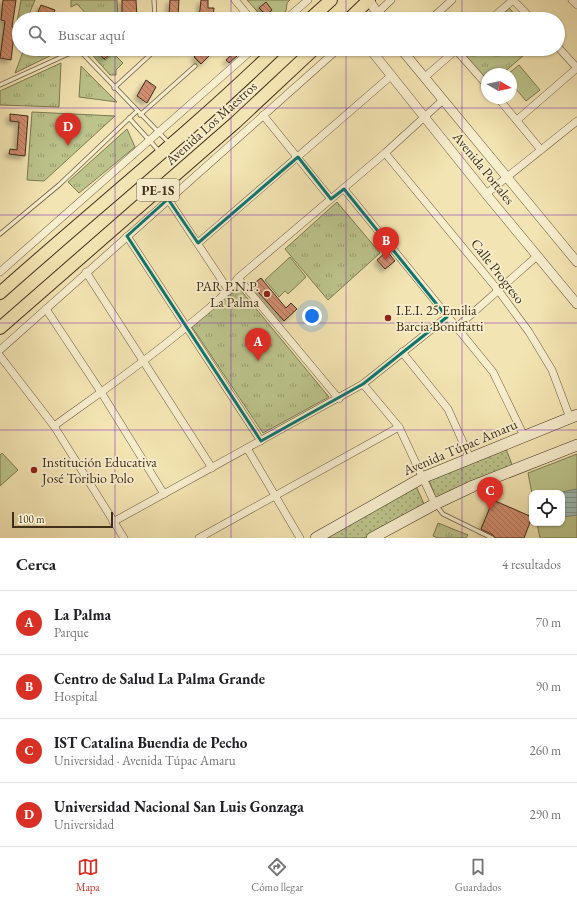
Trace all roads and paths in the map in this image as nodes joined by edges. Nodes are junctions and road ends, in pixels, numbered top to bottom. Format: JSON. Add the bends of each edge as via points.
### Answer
{"nodes":[{"id":1,"x":154,"y":0,"type":"edge"},
{"id":2,"x":235,"y":0,"type":"edge"},
{"id":3,"x":308,"y":0,"type":"edge"},
{"id":4,"x":331,"y":0,"type":"edge"},
{"id":5,"x":369,"y":0,"type":"edge"},
{"id":6,"x":391,"y":0,"type":"edge"},
{"id":7,"x":452,"y":0,"type":"edge"},
{"id":8,"x":513,"y":0,"type":"edge"},
{"id":9,"x":572,"y":0,"type":"edge"},
{"id":10,"x":577,"y":5,"type":"edge"},
{"id":11,"x":155,"y":12,"type":"edge"},
{"id":12,"x":245,"y":12,"type":"edge"},
{"id":13,"x":294,"y":12,"type":"edge"},
{"id":14,"x":318,"y":12,"type":"edge"},
{"id":15,"x":356,"y":12,"type":"edge"},
{"id":16,"x":374,"y":12,"type":"edge"},
{"id":17,"x":380,"y":12,"type":"edge"},
{"id":18,"x":439,"y":12,"type":"edge"},
{"id":19,"x":499,"y":12,"type":"edge"},
{"id":20,"x":525,"y":12,"type":"edge"},
{"id":21,"x":565,"y":55,"type":"edge"},
{"id":22,"x":66,"y":56,"type":"edge"},
{"id":23,"x":86,"y":56,"type":"edge"},
{"id":24,"x":149,"y":56,"type":"edge"},
{"id":25,"x":245,"y":56,"type":"edge"},
{"id":26,"x":269,"y":56,"type":"edge"},
{"id":27,"x":307,"y":56,"type":"edge"},
{"id":28,"x":330,"y":56,"type":"edge"},
{"id":29,"x":376,"y":56,"type":"edge"},
{"id":30,"x":407,"y":56,"type":"edge"},
{"id":31,"x":449,"y":56,"type":"edge"},
{"id":32,"x":463,"y":56,"type":"edge"},
{"id":33,"x":195,"y":66,"type":"dead end"},
{"id":34,"x":577,"y":68,"type":"edge"},
{"id":35,"x":392,"y":75,"type":"junction"},
{"id":36,"x":425,"y":77,"type":"junction"},
{"id":37,"x":481,"y":78,"type":"edge"},
{"id":38,"x":0,"y":85,"type":"edge"},
{"id":39,"x":114,"y":88,"type":"junction"},
{"id":40,"x":443,"y":100,"type":"junction"},
{"id":41,"x":503,"y":104,"type":"edge"},
{"id":42,"x":137,"y":111,"type":"junction"},
{"id":43,"x":140,"y":115,"type":"junction"},
{"id":44,"x":263,"y":115,"type":"junction"},
{"id":45,"x":129,"y":118,"type":"junction"},
{"id":46,"x":425,"y":118,"type":"junction"},
{"id":47,"x":517,"y":120,"type":"junction"},
{"id":48,"x":577,"y":121,"type":"edge"},
{"id":49,"x":158,"y":132,"type":"junction"},
{"id":50,"x":149,"y":140,"type":"junction"},
{"id":51,"x":170,"y":144,"type":"junction"},
{"id":52,"x":541,"y":150,"type":"junction"},
{"id":53,"x":160,"y":152,"type":"junction"},
{"id":54,"x":385,"y":153,"type":"junction"},
{"id":55,"x":298,"y":157,"type":"junction"},
{"id":56,"x":508,"y":178,"type":"junction"},
{"id":57,"x":344,"y":189,"type":"junction"},
{"id":58,"x":486,"y":194,"type":"junction"},
{"id":59,"x":168,"y":199,"type":"junction"},
{"id":60,"x":331,"y":200,"type":"junction"},
{"id":61,"x":0,"y":234,"type":"edge"},
{"id":62,"x":127,"y":236,"type":"junction"},
{"id":63,"x":198,"y":243,"type":"junction"},
{"id":64,"x":537,"y":256,"type":"junction"},
{"id":65,"x":577,"y":262,"type":"edge"},
{"id":66,"x":0,"y":272,"type":"edge"},
{"id":67,"x":86,"y":272,"type":"junction"},
{"id":68,"x":238,"y":278,"type":"junction"},
{"id":69,"x":498,"y":290,"type":"junction"},
{"id":70,"x":228,"y":291,"type":"junction"},
{"id":71,"x":0,"y":293,"type":"edge"},
{"id":72,"x":577,"y":304,"type":"edge"},
{"id":73,"x":46,"y":309,"type":"junction"},
{"id":74,"x":447,"y":317,"type":"junction"},
{"id":75,"x":188,"y":326,"type":"junction"},
{"id":76,"x":457,"y":327,"type":"junction"},
{"id":77,"x":0,"y":328,"type":"edge"},
{"id":78,"x":0,"y":350,"type":"edge"},
{"id":79,"x":402,"y":352,"type":"junction"},
{"id":80,"x":0,"y":356,"type":"edge"},
{"id":81,"x":145,"y":362,"type":"junction"},
{"id":82,"x":363,"y":384,"type":"junction"},
{"id":83,"x":100,"y":392,"type":"junction"},
{"id":84,"x":338,"y":399,"type":"junction"},
{"id":85,"x":574,"y":417,"type":"edge"},
{"id":86,"x":54,"y":426,"type":"junction"},
{"id":87,"x":399,"y":427,"type":"junction"},
{"id":88,"x":524,"y":436,"type":"junction"},
{"id":89,"x":261,"y":441,"type":"junction"},
{"id":90,"x":577,"y":445,"type":"edge"},
{"id":91,"x":246,"y":448,"type":"junction"},
{"id":92,"x":470,"y":458,"type":"junction"},
{"id":93,"x":212,"y":468,"type":"junction"},
{"id":94,"x":422,"y":478,"type":"junction"},
{"id":95,"x":164,"y":494,"type":"junction"},
{"id":96,"x":275,"y":496,"type":"junction"},
{"id":97,"x":435,"y":504,"type":"junction"},
{"id":98,"x":113,"y":522,"type":"junction"},
{"id":99,"x":124,"y":538,"type":"edge"},
{"id":100,"x":199,"y":538,"type":"edge"},
{"id":101,"x":300,"y":538,"type":"edge"},
{"id":102,"x":316,"y":538,"type":"edge"},
{"id":103,"x":372,"y":538,"type":"edge"},
{"id":104,"x":492,"y":538,"type":"edge"}],
"edges":[{"from":1,"to":11,"type":"lane"},
{"from":2,"to":12,"type":"street"},
{"from":3,"to":13,"type":"street"},
{"from":4,"to":14,"type":"highway"},
{"from":5,"to":15,"type":"highway"},
{"from":5,"to":16,"type":"street"},
{"from":6,"to":17,"type":"street"},
{"from":7,"to":18,"type":"street"},
{"from":8,"to":19,"type":"street"},
{"from":8,"to":20,"type":"street"},
{"from":9,"to":10,"type":"street"},
{"from":21,"to":34,"type":"street"},
{"from":22,"to":38,"type":"lane"},
{"from":23,"to":39,"type":"lane"},
{"from":24,"to":39,"type":"lane"},
{"from":25,"to":49,"type":"street"},
{"from":26,"to":51,"type":"highway","name":"Avenida Los Maestros","number":"PE-1S","via":[[216,106]]},
{"from":27,"to":77,"type":"highway","name":"Avenida Los Maestros","number":"PE-1S","via":[[236,122]]},
{"from":28,"to":44,"type":"street"},
{"from":29,"to":35,"type":"street","name":"Avenida Portales"},
{"from":30,"to":36,"type":"street","name":"Avenida Portales"},
{"from":31,"to":36,"type":"street"},
{"from":32,"to":37,"type":"street"},
{"from":33,"to":43,"type":"lane"},
{"from":34,"to":47,"type":"street"},
{"from":35,"to":46,"type":"street","name":"Avenida Portales"},
{"from":35,"to":55,"type":"street"},
{"from":36,"to":40,"type":"street","name":"Avenida Portales"},
{"from":39,"to":42,"type":"lane"},
{"from":40,"to":46,"type":"street"},
{"from":40,"to":56,"type":"street","name":"Avenida Portales"},
{"from":41,"to":47,"type":"street"},
{"from":42,"to":43,"type":"lane"},
{"from":42,"to":45,"type":"lane"},
{"from":43,"to":49,"type":"lane"},
{"from":44,"to":55,"type":"street"},
{"from":44,"to":59,"type":"street"},
{"from":45,"to":50,"type":"lane"},
{"from":45,"to":61,"type":"lane","via":[[60,184]]},
{"from":46,"to":54,"type":"street"},
{"from":46,"to":58,"type":"street","name":"Avenida Portales"},
{"from":47,"to":52,"type":"street"},
{"from":48,"to":52,"type":"street"},
{"from":49,"to":50,"type":"street"},
{"from":49,"to":51,"type":"lane"},
{"from":50,"to":53,"type":"lane"},
{"from":50,"to":66,"type":"street"},
{"from":51,"to":53,"type":"highway","name":"Avenida Los Maestros","number":"PE-1S"},
{"from":52,"to":56,"type":"street"},
{"from":53,"to":71,"type":"highway","name":"Avenida Los Maestros","number":"PE-1S"},
{"from":54,"to":57,"type":"street"},
{"from":54,"to":69,"type":"street","name":"Calle Progreso"},
{"from":55,"to":60,"type":"street"},
{"from":55,"to":63,"type":"street"},
{"from":56,"to":58,"type":"street"},
{"from":56,"to":65,"type":"street","name":"Avenida Portales"},
{"from":57,"to":60,"type":"street"},
{"from":57,"to":74,"type":"street"},
{"from":58,"to":64,"type":"street","name":"Avenida Portales"},
{"from":59,"to":62,"type":"street"},
{"from":59,"to":63,"type":"street"},
{"from":60,"to":68,"type":"street"},
{"from":62,"to":67,"type":"street"},
{"from":62,"to":75,"type":"street"},
{"from":63,"to":70,"type":"street"},
{"from":64,"to":69,"type":"street"},
{"from":64,"to":72,"type":"street","name":"Avenida Portales"},
{"from":67,"to":73,"type":"street"},
{"from":67,"to":81,"type":"street"},
{"from":68,"to":70,"type":"street"},
{"from":68,"to":84,"type":"street"},
{"from":69,"to":76,"type":"street"},
{"from":69,"to":85,"type":"street","name":"Calle Progreso","via":[[541,350]]},
{"from":70,"to":75,"type":"street"},
{"from":73,"to":78,"type":"street"},
{"from":73,"to":83,"type":"street"},
{"from":74,"to":76,"type":"street"},
{"from":74,"to":79,"type":"street"},
{"from":75,"to":81,"type":"street"},
{"from":75,"to":89,"type":"street","via":[[222,384]]},
{"from":76,"to":88,"type":"street","via":[[493,372]]},
{"from":79,"to":82,"type":"street"},
{"from":79,"to":92,"type":"street","via":[[448,409]]},
{"from":80,"to":86,"type":"street"},
{"from":81,"to":83,"type":"street"},
{"from":81,"to":93,"type":"street"},
{"from":82,"to":84,"type":"street"},
{"from":82,"to":87,"type":"street"},
{"from":83,"to":86,"type":"street"},
{"from":83,"to":95,"type":"street"},
{"from":84,"to":89,"type":"street"},
{"from":85,"to":88,"type":"main road","name":"Avenida Túpac Amaru"},
{"from":86,"to":98,"type":"street"},
{"from":87,"to":94,"type":"street"},
{"from":87,"to":96,"type":"street"},
{"from":88,"to":92,"type":"main road","name":"Avenida Túpac Amaru"},
{"from":89,"to":91,"type":"street"},
{"from":90,"to":97,"type":"main road","via":[[473,486]]},
{"from":91,"to":93,"type":"street"},
{"from":91,"to":96,"type":"street"},
{"from":92,"to":94,"type":"main road","name":"Avenida Túpac Amaru"},
{"from":93,"to":95,"type":"street"},
{"from":94,"to":97,"type":"street"},
{"from":94,"to":102,"type":"main road","name":"Avenida Túpac Amaru"},
{"from":95,"to":98,"type":"street"},
{"from":96,"to":100,"type":"street"},
{"from":96,"to":101,"type":"street"},
{"from":97,"to":103,"type":"main road"},
{"from":97,"to":104,"type":"lane","via":[[443,514]]},
{"from":98,"to":99,"type":"street"}]}
